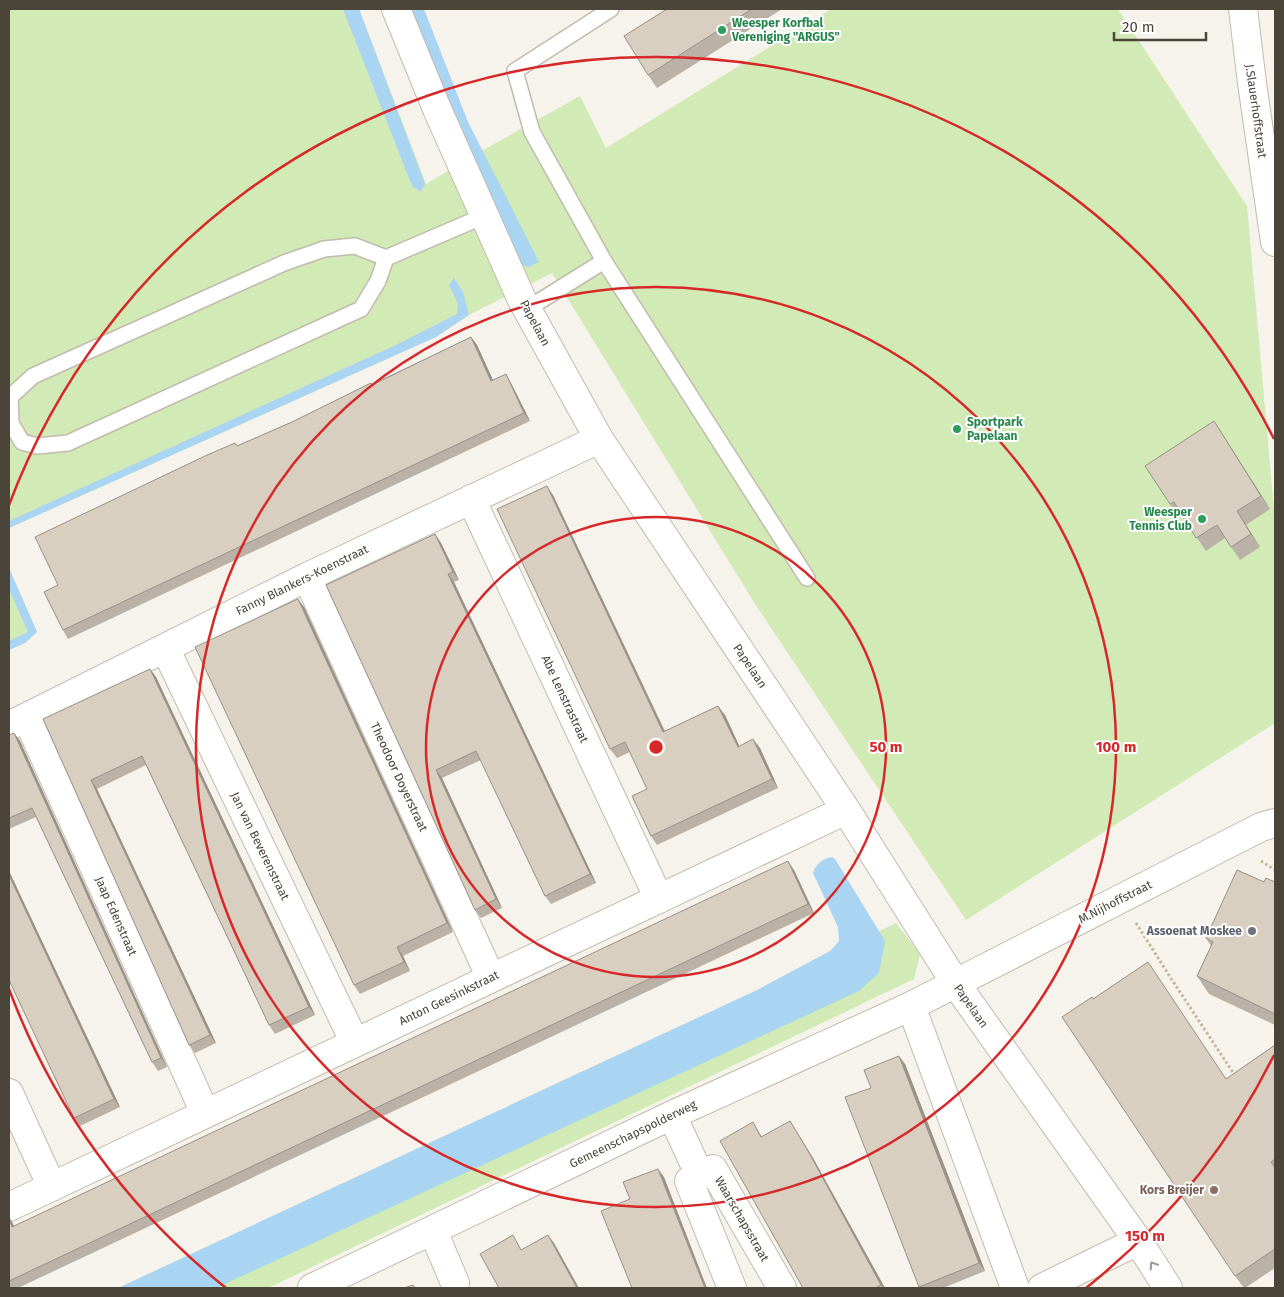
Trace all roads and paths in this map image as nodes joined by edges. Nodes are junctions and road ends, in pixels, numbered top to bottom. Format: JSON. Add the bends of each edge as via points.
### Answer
{"nodes":[{"id":1,"x":396,"y":9,"type":"edge"},
{"id":2,"x":610,"y":9,"type":"edge"},
{"id":3,"x":1243,"y":9,"type":"edge"},
{"id":4,"x":484,"y":216,"type":"junction"},
{"id":5,"x":1275,"y":242,"type":"edge"},
{"id":6,"x":386,"y":258,"type":"junction"},
{"id":7,"x":604,"y":260,"type":"junction"},
{"id":8,"x":527,"y":309,"type":"junction"},
{"id":9,"x":9,"y":396,"type":"edge"},
{"id":10,"x":598,"y":439,"type":"junction"},
{"id":11,"x":472,"y":499,"type":"junction"},
{"id":12,"x":307,"y":577,"type":"junction"},
{"id":13,"x":807,"y":578,"type":"dead end"},
{"id":14,"x":165,"y":648,"type":"junction"},
{"id":15,"x":18,"y":722,"type":"edge"},
{"id":16,"x":846,"y":810,"type":"junction"},
{"id":17,"x":1275,"y":823,"type":"edge"},
{"id":18,"x":659,"y":899,"type":"junction"},
{"id":19,"x":1121,"y":899,"type":"junction"},
{"id":20,"x":491,"y":978,"type":"junction"},
{"id":21,"x":956,"y":984,"type":"junction"},
{"id":22,"x":911,"y":1006,"type":"junction"},
{"id":23,"x":355,"y":1043,"type":"junction"},
{"id":24,"x":1239,"y":1082,"type":"edge"},
{"id":25,"x":9,"y":1093,"type":"edge"},
{"id":26,"x":205,"y":1113,"type":"junction"},
{"id":27,"x":672,"y":1115,"type":"junction"},
{"id":28,"x":700,"y":1176,"type":"junction"},
{"id":29,"x":52,"y":1187,"type":"junction"},
{"id":30,"x":9,"y":1207,"type":"edge"},
{"id":31,"x":433,"y":1231,"type":"junction"},
{"id":32,"x":1138,"y":1241,"type":"junction"},
{"id":33,"x":459,"y":1286,"type":"edge"},
{"id":34,"x":312,"y":1288,"type":"edge"},
{"id":35,"x":732,"y":1288,"type":"edge"},
{"id":36,"x":782,"y":1288,"type":"edge"},
{"id":37,"x":1015,"y":1288,"type":"edge"},
{"id":38,"x":1042,"y":1288,"type":"edge"},
{"id":39,"x":1168,"y":1288,"type":"edge"}],
"edges":[{"from":1,"to":4,"type":"street","name":"Papelaan"},
{"from":2,"to":7,"type":"lane","via":[[515,71],[532,132]]},
{"from":3,"to":5,"type":"street","name":"J.Slauerhoffstraat"},
{"from":4,"to":6,"type":"lane"},
{"from":4,"to":8,"type":"street","name":"Papelaan"},
{"from":6,"to":9,"type":"lane","via":[[355,246],[324,248],[33,376]]},
{"from":6,"to":9,"type":"lane","via":[[378,281],[361,309],[68,443],[38,446],[22,442],[11,423]]},
{"from":7,"to":8,"type":"lane"},
{"from":7,"to":13,"type":"lane"},
{"from":8,"to":10,"type":"street","name":"Papelaan"},
{"from":10,"to":11,"type":"street","name":"Fanny Blankers-Koenstraat"},
{"from":10,"to":16,"type":"street","name":"Papelaan"},
{"from":11,"to":12,"type":"street","name":"Fanny Blankers-Koenstraat"},
{"from":11,"to":18,"type":"street","name":"Abe Lenstrastraat"},
{"from":12,"to":14,"type":"street","name":"Fanny Blankers-Koenstraat"},
{"from":12,"to":20,"type":"street","name":"Theodoor Doyerstraat"},
{"from":14,"to":15,"type":"street","name":"Fanny Blankers-Koenstraat"},
{"from":14,"to":23,"type":"street","name":"Jan van Beverenstraat"},
{"from":15,"to":26,"type":"street","name":"Jaap Edenstraat"},
{"from":16,"to":18,"type":"street","name":"Anton Geesinkstraat"},
{"from":16,"to":21,"type":"street","name":"Papelaan"},
{"from":17,"to":19,"type":"street","name":"M.Nijhoffstraat","via":[[1261,827]]},
{"from":18,"to":20,"type":"street","name":"Anton Geesinkstraat"},
{"from":19,"to":21,"type":"street","name":"M.Nijhoffstraat"},
{"from":19,"to":24,"type":"path"},
{"from":20,"to":23,"type":"street","name":"Anton Geesinkstraat"},
{"from":21,"to":22,"type":"street","name":"Gemeenschapspolderweg"},
{"from":21,"to":32,"type":"street","name":"Papelaan"},
{"from":22,"to":27,"type":"street","name":"Gemeenschapspolderweg"},
{"from":22,"to":37,"type":"street"},
{"from":23,"to":26,"type":"street","name":"Anton Geesinkstraat"},
{"from":25,"to":29,"type":"street"},
{"from":26,"to":29,"type":"street","name":"Anton Geesinkstraat"},
{"from":27,"to":28,"type":"street"},
{"from":27,"to":31,"type":"street","name":"Gemeenschapspolderweg"},
{"from":28,"to":35,"type":"street","name":"Waarschapsstraat","via":[[689,1181]]},
{"from":28,"to":36,"type":"street","name":"Waarschapsstraat","via":[[713,1169]]},
{"from":29,"to":30,"type":"street","name":"Anton Geesinkstraat"},
{"from":31,"to":33,"type":"street"},
{"from":31,"to":34,"type":"street","name":"Gemeenschapspolderweg"},
{"from":32,"to":38,"type":"street"},
{"from":39,"to":32,"type":"street","name":"Papelaan","one_way":true}]}
